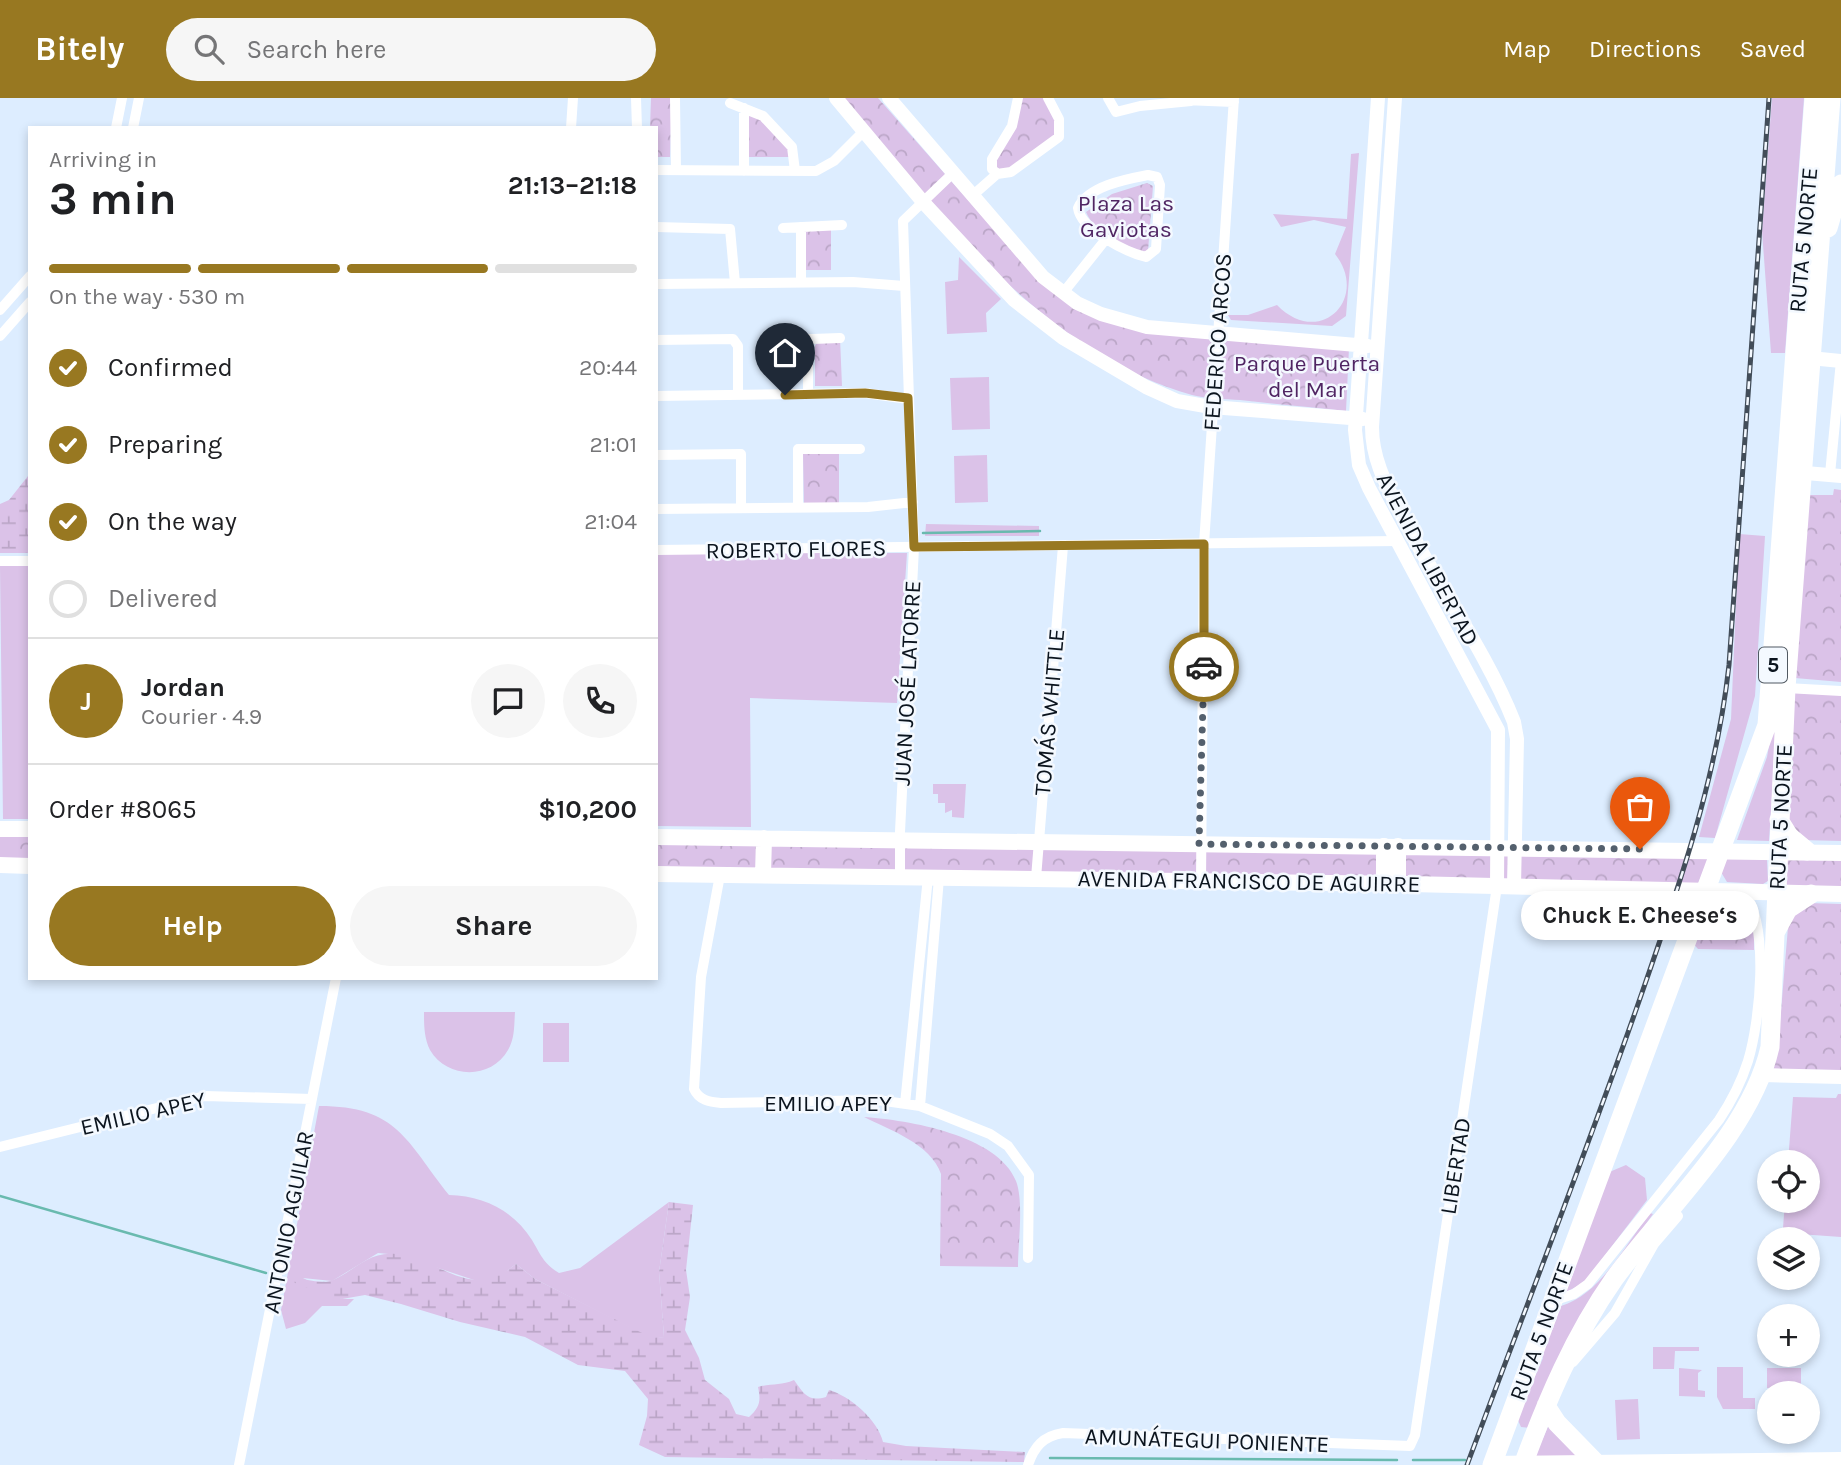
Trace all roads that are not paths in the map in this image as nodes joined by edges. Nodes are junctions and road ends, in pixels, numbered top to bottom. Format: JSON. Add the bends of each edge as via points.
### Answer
{"nodes":[{"id":1,"x":122,"y":98,"type":"edge"},
{"id":2,"x":139,"y":98,"type":"edge"},
{"id":3,"x":573,"y":98,"type":"edge"},
{"id":4,"x":636,"y":98,"type":"edge"},
{"id":5,"x":675,"y":98,"type":"edge"},
{"id":6,"x":836,"y":98,"type":"edge"},
{"id":7,"x":889,"y":98,"type":"edge"},
{"id":8,"x":1018,"y":98,"type":"edge"},
{"id":9,"x":1048,"y":98,"type":"edge"},
{"id":10,"x":1108,"y":98,"type":"edge"},
{"id":11,"x":1168,"y":98,"type":"edge"},
{"id":12,"x":1378,"y":98,"type":"edge"},
{"id":13,"x":1395,"y":98,"type":"edge"},
{"id":14,"x":1814,"y":98,"type":"edge"},
{"id":15,"x":1831,"y":98,"type":"edge"},
{"id":16,"x":1234,"y":100,"type":"edge"},
{"id":17,"x":1191,"y":101,"type":"junction"},
{"id":18,"x":730,"y":103,"type":"dead end"},
{"id":19,"x":744,"y":108,"type":"junction"},
{"id":20,"x":116,"y":126,"type":"edge"},
{"id":21,"x":133,"y":126,"type":"edge"},
{"id":22,"x":571,"y":126,"type":"edge"},
{"id":23,"x":637,"y":126,"type":"edge"},
{"id":24,"x":864,"y":131,"type":"junction"},
{"id":25,"x":658,"y":170,"type":"edge"},
{"id":26,"x":676,"y":170,"type":"junction"},
{"id":27,"x":744,"y":171,"type":"junction"},
{"id":28,"x":795,"y":171,"type":"junction"},
{"id":29,"x":952,"y":174,"type":"junction"},
{"id":30,"x":997,"y":174,"type":"junction"},
{"id":31,"x":1841,"y":184,"type":"edge"},
{"id":32,"x":972,"y":197,"type":"junction"},
{"id":33,"x":923,"y":202,"type":"junction"},
{"id":34,"x":842,"y":225,"type":"dead end"},
{"id":35,"x":658,"y":227,"type":"edge"},
{"id":36,"x":783,"y":228,"type":"dead end"},
{"id":37,"x":801,"y":228,"type":"junction"},
{"id":38,"x":1106,"y":239,"type":"junction"},
{"id":39,"x":1819,"y":255,"type":"junction"},
{"id":40,"x":28,"y":280,"type":"edge"},
{"id":41,"x":801,"y":282,"type":"junction"},
{"id":42,"x":735,"y":283,"type":"junction"},
{"id":43,"x":658,"y":284,"type":"edge"},
{"id":44,"x":904,"y":286,"type":"junction"},
{"id":45,"x":1063,"y":293,"type":"junction"},
{"id":46,"x":28,"y":304,"type":"edge"},
{"id":47,"x":0,"y":310,"type":"edge"},
{"id":48,"x":1217,"y":335,"type":"junction"},
{"id":49,"x":0,"y":336,"type":"edge"},
{"id":50,"x":840,"y":338,"type":"dead end"},
{"id":51,"x":658,"y":340,"type":"edge"},
{"id":52,"x":784,"y":340,"type":"dead end"},
{"id":53,"x":808,"y":340,"type":"junction"},
{"id":54,"x":1360,"y":345,"type":"junction"},
{"id":55,"x":1377,"y":346,"type":"junction"},
{"id":56,"x":1810,"y":358,"type":"junction"},
{"id":57,"x":1841,"y":361,"type":"edge"},
{"id":58,"x":808,"y":394,"type":"junction"},
{"id":59,"x":738,"y":395,"type":"junction"},
{"id":60,"x":658,"y":396,"type":"edge"},
{"id":61,"x":908,"y":398,"type":"junction"},
{"id":62,"x":1211,"y":407,"type":"junction"},
{"id":63,"x":1355,"y":419,"type":"junction"},
{"id":64,"x":1372,"y":420,"type":"junction"},
{"id":65,"x":860,"y":449,"type":"dead end"},
{"id":66,"x":658,"y":455,"type":"edge"},
{"id":67,"x":1804,"y":467,"type":"junction"},
{"id":68,"x":1835,"y":475,"type":"edge"},
{"id":69,"x":913,"y":502,"type":"junction"},
{"id":70,"x":741,"y":508,"type":"junction"},
{"id":71,"x":798,"y":508,"type":"junction"},
{"id":72,"x":658,"y":509,"type":"edge"},
{"id":73,"x":1398,"y":541,"type":"junction"},
{"id":74,"x":1204,"y":544,"type":"junction"},
{"id":75,"x":1063,"y":546,"type":"junction"},
{"id":76,"x":914,"y":547,"type":"junction"},
{"id":77,"x":658,"y":550,"type":"edge"},
{"id":78,"x":0,"y":561,"type":"edge"},
{"id":79,"x":28,"y":561,"type":"edge"},
{"id":80,"x":1786,"y":688,"type":"junction"},
{"id":81,"x":1841,"y":691,"type":"edge"},
{"id":82,"x":1779,"y":820,"type":"junction"},
{"id":83,"x":0,"y":829,"type":"edge"},
{"id":84,"x":28,"y":830,"type":"edge"},
{"id":85,"x":658,"y":837,"type":"edge"},
{"id":86,"x":764,"y":838,"type":"junction"},
{"id":87,"x":900,"y":840,"type":"junction"},
{"id":88,"x":1037,"y":842,"type":"junction"},
{"id":89,"x":1199,"y":844,"type":"junction"},
{"id":90,"x":1391,"y":846,"type":"junction"},
{"id":91,"x":1498,"y":847,"type":"junction"},
{"id":92,"x":1515,"y":847,"type":"junction"},
{"id":93,"x":1719,"y":850,"type":"junction"},
{"id":94,"x":1777,"y":851,"type":"junction"},
{"id":95,"x":1807,"y":851,"type":"junction"},
{"id":96,"x":1841,"y":853,"type":"edge"},
{"id":97,"x":0,"y":865,"type":"edge"},
{"id":98,"x":28,"y":866,"type":"edge"},
{"id":99,"x":658,"y":874,"type":"edge"},
{"id":100,"x":720,"y":875,"type":"junction"},
{"id":101,"x":763,"y":875,"type":"junction"},
{"id":102,"x":901,"y":877,"type":"junction"},
{"id":103,"x":934,"y":878,"type":"junction"},
{"id":104,"x":1036,"y":878,"type":"junction"},
{"id":105,"x":1201,"y":881,"type":"junction"},
{"id":106,"x":1391,"y":884,"type":"junction"},
{"id":107,"x":1506,"y":886,"type":"junction"},
{"id":108,"x":1703,"y":890,"type":"junction"},
{"id":109,"x":1744,"y":892,"type":"junction"},
{"id":110,"x":1776,"y":892,"type":"junction"},
{"id":111,"x":1811,"y":894,"type":"junction"},
{"id":112,"x":1841,"y":894,"type":"edge"},
{"id":113,"x":1775,"y":936,"type":"junction"},
{"id":114,"x":336,"y":980,"type":"edge"},
{"id":115,"x":1763,"y":1075,"type":"junction"},
{"id":116,"x":1841,"y":1077,"type":"edge"},
{"id":117,"x":312,"y":1099,"type":"junction"},
{"id":118,"x":905,"y":1104,"type":"junction"},
{"id":119,"x":920,"y":1106,"type":"junction"},
{"id":120,"x":0,"y":1147,"type":"edge"},
{"id":121,"x":1028,"y":1258,"type":"dead end"},
{"id":122,"x":1550,"y":1301,"type":"junction"},
{"id":123,"x":1546,"y":1406,"type":"junction"},
{"id":124,"x":1508,"y":1422,"type":"junction"},
{"id":125,"x":1537,"y":1429,"type":"junction"},
{"id":126,"x":1410,"y":1446,"type":"joint"},
{"id":127,"x":1841,"y":1460,"type":"edge"},
{"id":128,"x":1596,"y":1462,"type":"junction"},
{"id":129,"x":1640,"y":1463,"type":"edge"},
{"id":130,"x":1492,"y":1464,"type":"edge"},
{"id":131,"x":1524,"y":1464,"type":"edge"},
{"id":132,"x":239,"y":1465,"type":"edge"},
{"id":133,"x":1028,"y":1465,"type":"edge"}],
"edges":[{"from":1,"to":20,"type":"street"},
{"from":2,"to":21,"type":"street"},
{"from":3,"to":22,"type":"street"},
{"from":4,"to":23,"type":"street"},
{"from":5,"to":26,"type":"street"},
{"from":6,"to":24,"type":"street"},
{"from":7,"to":29,"type":"street"},
{"from":8,"to":30,"type":"street","via":[[1012,126],[992,159]]},
{"from":9,"to":30,"type":"street","via":[[1059,119],[1059,136],[1010,172]]},
{"from":10,"to":17,"type":"street","via":[[1116,112]]},
{"from":11,"to":17,"type":"street"},
{"from":12,"to":54,"type":"street","name":"AVENIDA LIBERTAD"},
{"from":13,"to":55,"type":"street","name":"AVENIDA LIBERTAD"},
{"from":14,"to":67,"type":"highway","name":"RUTA 5 NORTE","number":"5"},
{"from":15,"to":39,"type":"highway","name":"RUTA 5 NORTE","number":"5"},
{"from":16,"to":17,"type":"street"},
{"from":16,"to":48,"type":"street","name":"FEDERICO ARCOS"},
{"from":18,"to":19,"type":"street"},
{"from":19,"to":27,"type":"street"},
{"from":19,"to":28,"type":"street","via":[[763,116],[792,147]]},
{"from":24,"to":28,"type":"street","via":[[826,167]]},
{"from":24,"to":33,"type":"street"},
{"from":25,"to":26,"type":"street"},
{"from":26,"to":27,"type":"street"},
{"from":27,"to":28,"type":"street"},
{"from":29,"to":32,"type":"street"},
{"from":29,"to":33,"type":"street","name":"JUAN JOSÉ LATORRE"},
{"from":30,"to":32,"type":"street"},
{"from":31,"to":39,"type":"highway"},
{"from":32,"to":45,"type":"street"},
{"from":33,"to":44,"type":"street","name":"JUAN JOSÉ LATORRE","via":[[903,221]]},
{"from":33,"to":62,"type":"street","via":[[1041,324],[1156,393]]},
{"from":34,"to":37,"type":"street"},
{"from":35,"to":42,"type":"street","via":[[730,229]]},
{"from":36,"to":37,"type":"street"},
{"from":37,"to":41,"type":"street"},
{"from":38,"to":38,"type":"street","via":[[1129,252],[1146,257],[1153,254],[1157,177],[1127,179],[1081,202],[1080,216]]},
{"from":38,"to":45,"type":"street"},
{"from":39,"to":56,"type":"highway","name":"RUTA 5 NORTE","number":"5"},
{"from":40,"to":47,"type":"street"},
{"from":41,"to":42,"type":"street"},
{"from":41,"to":44,"type":"street"},
{"from":42,"to":43,"type":"street"},
{"from":44,"to":61,"type":"street","name":"JUAN JOSÉ LATORRE"},
{"from":45,"to":48,"type":"street","via":[[1122,322]]},
{"from":46,"to":49,"type":"street"},
{"from":48,"to":54,"type":"street"},
{"from":48,"to":62,"type":"street","name":"FEDERICO ARCOS"},
{"from":50,"to":53,"type":"street"},
{"from":51,"to":59,"type":"street","via":[[733,339],[738,346]]},
{"from":52,"to":53,"type":"street"},
{"from":53,"to":58,"type":"street"},
{"from":54,"to":55,"type":"street"},
{"from":54,"to":63,"type":"street","name":"AVENIDA LIBERTAD"},
{"from":55,"to":64,"type":"street","name":"AVENIDA LIBERTAD"},
{"from":56,"to":57,"type":"street"},
{"from":56,"to":67,"type":"highway","name":"RUTA 5 NORTE","number":"5"},
{"from":57,"to":68,"type":"street"},
{"from":58,"to":59,"type":"street"},
{"from":58,"to":61,"type":"street"},
{"from":59,"to":60,"type":"street"},
{"from":61,"to":69,"type":"street","name":"JUAN JOSÉ LATORRE"},
{"from":62,"to":63,"type":"street"},
{"from":62,"to":74,"type":"street","name":"FEDERICO ARCOS"},
{"from":63,"to":64,"type":"street"},
{"from":63,"to":73,"type":"street","name":"AVENIDA LIBERTAD","via":[[1356,453],[1363,476]]},
{"from":64,"to":92,"type":"street","name":"AVENIDA LIBERTAD","via":[[1373,449],[1380,471],[1514,722]]},
{"from":65,"to":71,"type":"street","via":[[798,449]]},
{"from":66,"to":70,"type":"street","via":[[741,454]]},
{"from":67,"to":68,"type":"street"},
{"from":67,"to":80,"type":"highway","name":"RUTA 5 NORTE","number":"5"},
{"from":67,"to":93,"type":"highway","name":"RUTA 5 NORTE","number":"5","via":[[1767,725]]},
{"from":69,"to":71,"type":"street"},
{"from":69,"to":76,"type":"street","name":"JUAN JOSÉ LATORRE"},
{"from":70,"to":71,"type":"street"},
{"from":70,"to":72,"type":"street"},
{"from":73,"to":74,"type":"street","name":"ROBERTO FLORES"},
{"from":73,"to":91,"type":"street","name":"AVENIDA LIBERTAD","via":[[1498,730]]},
{"from":74,"to":75,"type":"street","name":"ROBERTO FLORES"},
{"from":74,"to":89,"type":"street","name":"FEDERICO ARCOS"},
{"from":75,"to":76,"type":"street","name":"ROBERTO FLORES"},
{"from":75,"to":88,"type":"street","name":"TOMÁS WHITTLE"},
{"from":76,"to":77,"type":"street","name":"ROBERTO FLORES"},
{"from":76,"to":87,"type":"street","name":"JUAN JOSÉ LATORRE"},
{"from":78,"to":79,"type":"street"},
{"from":80,"to":81,"type":"street"},
{"from":80,"to":82,"type":"highway","name":"RUTA 5 NORTE","number":"5"},
{"from":82,"to":94,"type":"highway","name":"RUTA 5 NORTE","number":"5"},
{"from":82,"to":95,"type":"highway"},
{"from":83,"to":84,"type":"main road"},
{"from":85,"to":86,"type":"main road","name":"AVENIDA FRANCISCO DE AGUIRRE"},
{"from":86,"to":87,"type":"main road","name":"AVENIDA FRANCISCO DE AGUIRRE"},
{"from":86,"to":101,"type":"main road"},
{"from":87,"to":88,"type":"main road","name":"AVENIDA FRANCISCO DE AGUIRRE"},
{"from":87,"to":102,"type":"street","name":"JUAN JOSÉ LATORRE"},
{"from":88,"to":89,"type":"main road","name":"AVENIDA FRANCISCO DE AGUIRRE"},
{"from":88,"to":104,"type":"street","name":"TOMÁS WHITTLE"},
{"from":89,"to":90,"type":"main road","name":"AVENIDA FRANCISCO DE AGUIRRE"},
{"from":89,"to":105,"type":"street","name":"FEDERICO ARCOS"},
{"from":90,"to":91,"type":"main road","name":"AVENIDA FRANCISCO DE AGUIRRE"},
{"from":90,"to":106,"type":"main road"},
{"from":91,"to":92,"type":"main road","name":"AVENIDA FRANCISCO DE AGUIRRE"},
{"from":91,"to":107,"type":"street","name":"AVENIDA LIBERTAD"},
{"from":92,"to":93,"type":"main road","name":"AVENIDA FRANCISCO DE AGUIRRE"},
{"from":92,"to":107,"type":"street","name":"AVENIDA LIBERTAD"},
{"from":93,"to":94,"type":"main road","name":"AVENIDA FRANCISCO DE AGUIRRE"},
{"from":93,"to":108,"type":"highway","name":"RUTA 5 NORTE","number":"5"},
{"from":94,"to":95,"type":"main road","name":"AVENIDA FRANCISCO DE AGUIRRE"},
{"from":94,"to":110,"type":"highway","name":"RUTA 5 NORTE","number":"5"},
{"from":95,"to":96,"type":"main road","name":"AVENIDA FRANCISCO DE AGUIRRE"},
{"from":97,"to":98,"type":"main road"},
{"from":99,"to":100,"type":"main road","name":"AVENIDA FRANCISCO DE AGUIRRE"},
{"from":100,"to":101,"type":"main road","name":"AVENIDA FRANCISCO DE AGUIRRE"},
{"from":100,"to":118,"type":"street","name":"EMILIO APEY","via":[[701,977],[694,1088],[701,1098],[721,1103],[878,1100]]},
{"from":101,"to":102,"type":"main road","name":"AVENIDA FRANCISCO DE AGUIRRE"},
{"from":102,"to":103,"type":"main road","name":"AVENIDA FRANCISCO DE AGUIRRE"},
{"from":103,"to":104,"type":"main road","name":"AVENIDA FRANCISCO DE AGUIRRE"},
{"from":103,"to":118,"type":"street"},
{"from":103,"to":119,"type":"street"},
{"from":104,"to":105,"type":"main road","name":"AVENIDA FRANCISCO DE AGUIRRE"},
{"from":105,"to":106,"type":"main road","name":"AVENIDA FRANCISCO DE AGUIRRE"},
{"from":106,"to":107,"type":"main road","name":"AVENIDA FRANCISCO DE AGUIRRE"},
{"from":107,"to":108,"type":"main road","name":"AVENIDA FRANCISCO DE AGUIRRE"},
{"from":107,"to":126,"type":"street","name":"LIBERTAD"},
{"from":108,"to":109,"type":"main road","name":"AVENIDA FRANCISCO DE AGUIRRE"},
{"from":108,"to":122,"type":"highway","name":"RUTA 5 NORTE","number":"5"},
{"from":109,"to":110,"type":"main road","name":"AVENIDA FRANCISCO DE AGUIRRE"},
{"from":109,"to":122,"type":"street","via":[[1758,921],[1758,994],[1751,1050],[1736,1092],[1719,1120],[1588,1284]]},
{"from":110,"to":111,"type":"main road","name":"AVENIDA FRANCISCO DE AGUIRRE"},
{"from":110,"to":113,"type":"highway","name":"RUTA 5 NORTE","number":"5"},
{"from":111,"to":112,"type":"main road","name":"AVENIDA FRANCISCO DE AGUIRRE"},
{"from":111,"to":113,"type":"highway","via":[[1788,909]]},
{"from":113,"to":115,"type":"highway","name":"RUTA 5 NORTE","number":"5","via":[[1772,1031]]},
{"from":114,"to":117,"type":"street","name":"ANTONIO AGUILAR"},
{"from":115,"to":116,"type":"street"},
{"from":115,"to":123,"type":"highway","name":"RUTA 5 NORTE","number":"5","via":[[1746,1108],[1670,1220],[1606,1292]]},
{"from":117,"to":120,"type":"street","name":"EMILIO APEY","via":[[205,1097]]},
{"from":117,"to":132,"type":"street","name":"ANTONIO AGUILAR"},
{"from":118,"to":119,"type":"street","name":"EMILIO APEY"},
{"from":119,"to":121,"type":"street","name":"EMILIO APEY","via":[[990,1134],[1019,1158],[1029,1175]]},
{"from":122,"to":124,"type":"highway","name":"RUTA 5 NORTE","number":"5"},
{"from":123,"to":125,"type":"highway","name":"RUTA 5 NORTE","number":"5"},
{"from":123,"to":128,"type":"highway"},
{"from":124,"to":125,"type":"highway","via":[[1522,1435]]},
{"from":124,"to":130,"type":"highway","name":"RUTA 5 NORTE","number":"5"},
{"from":125,"to":131,"type":"highway","name":"RUTA 5 NORTE","number":"5"},
{"from":126,"to":133,"type":"street","name":"AMUNÁTEGUI PONIENTE","via":[[1063,1433],[1046,1437]]},
{"from":127,"to":129,"type":"main road"},
{"from":128,"to":129,"type":"main road"},
{"from":128,"to":131,"type":"main road"},
{"from":130,"to":131,"type":"main road"}]}
